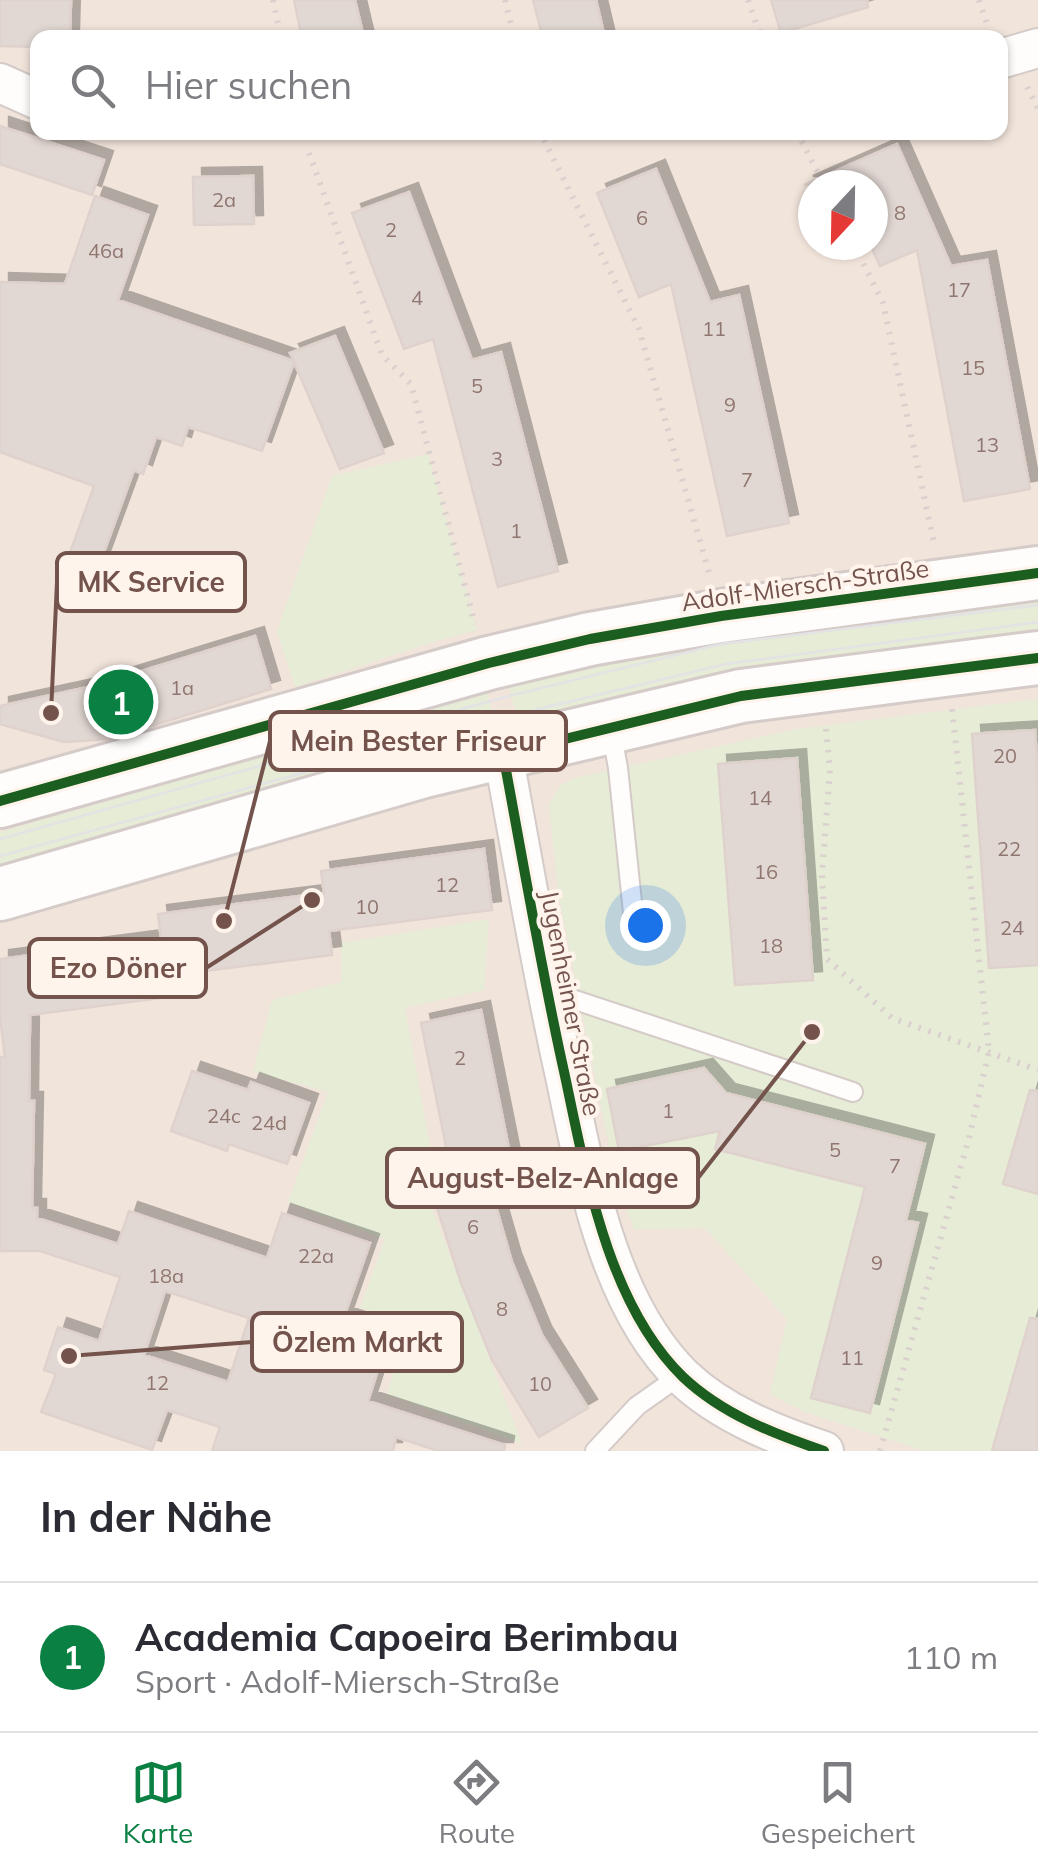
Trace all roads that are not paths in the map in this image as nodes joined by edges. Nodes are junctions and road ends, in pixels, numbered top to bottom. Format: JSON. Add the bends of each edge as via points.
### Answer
{"nodes":[{"id":1,"x":1038,"y":48,"type":"edge"},
{"id":2,"x":1008,"y":58,"type":"edge"},
{"id":3,"x":0,"y":83,"type":"edge"},
{"id":4,"x":30,"y":96,"type":"edge"},
{"id":5,"x":1038,"y":573,"type":"edge"},
{"id":6,"x":1038,"y":658,"type":"edge"},
{"id":7,"x":611,"y":728,"type":"junction"},
{"id":8,"x":502,"y":754,"type":"junction"},
{"id":9,"x":0,"y":800,"type":"edge"},
{"id":10,"x":0,"y":894,"type":"edge"},
{"id":11,"x":634,"y":922,"type":"dead end"},
{"id":12,"x":548,"y":1001,"type":"junction"},
{"id":13,"x":853,"y":1092,"type":"dead end"},
{"id":14,"x":682,"y":1375,"type":"junction"},
{"id":15,"x":595,"y":1451,"type":"edge"},
{"id":16,"x":824,"y":1451,"type":"edge"}],
"edges":[{"from":1,"to":2,"type":"street"},
{"from":3,"to":4,"type":"street"},
{"from":5,"to":9,"type":"main road","name":"Adolf-Miersch-Straße","via":[[590,640]]},
{"from":6,"to":7,"type":"main road","via":[[741,696]]},
{"from":7,"to":8,"type":"main road"},
{"from":7,"to":11,"type":"lane"},
{"from":8,"to":10,"type":"main road"},
{"from":8,"to":12,"type":"street","name":"Jugenheimer Straße"},
{"from":12,"to":13,"type":"lane","via":[[572,999]]},
{"from":12,"to":14,"type":"street","name":"Jugenheimer Straße","via":[[615,1264],[635,1311]]},
{"from":14,"to":15,"type":"lane","via":[[638,1406]]},
{"from":14,"to":16,"type":"street","name":"Jugenheimer Straße","via":[[742,1418]]}]}
